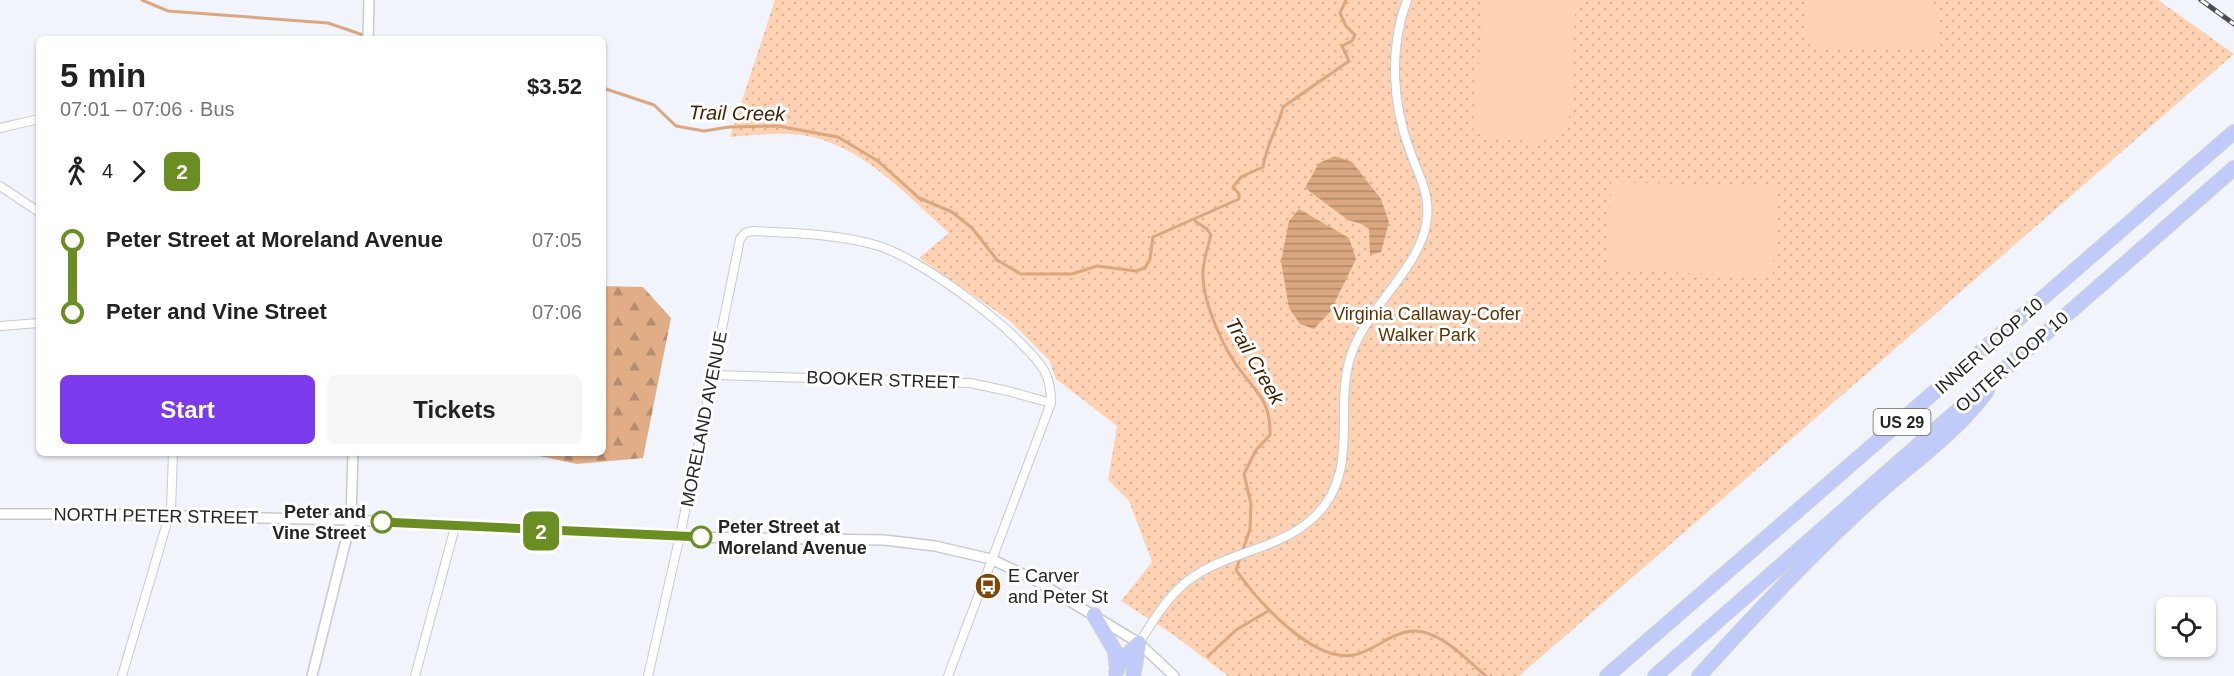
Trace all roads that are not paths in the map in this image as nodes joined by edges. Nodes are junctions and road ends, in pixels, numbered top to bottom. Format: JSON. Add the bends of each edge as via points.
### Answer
{"nodes":[{"id":1,"x":1407,"y":0,"type":"edge"},
{"id":2,"x":369,"y":5,"type":"edge"},
{"id":3,"x":368,"y":36,"type":"edge"},
{"id":4,"x":36,"y":121,"type":"edge"},
{"id":5,"x":0,"y":128,"type":"edge"},
{"id":6,"x":2234,"y":132,"type":"edge"},
{"id":7,"x":2234,"y":168,"type":"edge"},
{"id":8,"x":0,"y":186,"type":"edge"},
{"id":9,"x":36,"y":210,"type":"edge"},
{"id":10,"x":36,"y":323,"type":"edge"},
{"id":11,"x":0,"y":326,"type":"edge"},
{"id":12,"x":2001,"y":372,"type":"junction"},
{"id":13,"x":713,"y":375,"type":"junction"},
{"id":14,"x":1051,"y":403,"type":"junction"},
{"id":15,"x":173,"y":456,"type":"edge"},
{"id":16,"x":353,"y":456,"type":"edge"},
{"id":17,"x":0,"y":514,"type":"edge"},
{"id":18,"x":168,"y":516,"type":"junction"},
{"id":19,"x":351,"y":520,"type":"junction"},
{"id":20,"x":455,"y":527,"type":"junction"},
{"id":21,"x":680,"y":537,"type":"junction"},
{"id":22,"x":991,"y":559,"type":"junction"},
{"id":23,"x":1094,"y":615,"type":"junction"},
{"id":24,"x":1138,"y":644,"type":"junction"},
{"id":25,"x":1116,"y":673,"type":"edge"},
{"id":26,"x":122,"y":676,"type":"edge"},
{"id":27,"x":312,"y":676,"type":"edge"},
{"id":28,"x":415,"y":676,"type":"edge"},
{"id":29,"x":648,"y":676,"type":"edge"},
{"id":30,"x":948,"y":676,"type":"edge"},
{"id":31,"x":1133,"y":676,"type":"edge"},
{"id":32,"x":1174,"y":676,"type":"edge"},
{"id":33,"x":1608,"y":676,"type":"edge"},
{"id":34,"x":1655,"y":676,"type":"edge"},
{"id":35,"x":1699,"y":676,"type":"edge"}],
"edges":[{"from":1,"to":24,"type":"street","via":[[1396,50],[1396,98],[1410,151],[1424,183],[1427,224],[1417,250],[1370,317],[1350,360],[1340,477],[1330,498],[1312,519],[1277,540],[1214,566],[1172,594]]},
{"from":2,"to":3,"type":"street"},
{"from":4,"to":5,"type":"street"},
{"from":6,"to":33,"type":"highway","name":"INNER LOOP 10","number":"US 29"},
{"from":7,"to":12,"type":"highway","name":"OUTER LOOP 10","number":"US 29"},
{"from":8,"to":9,"type":"street"},
{"from":10,"to":11,"type":"street"},
{"from":12,"to":34,"type":"highway","name":"OUTER LOOP 10","number":"US 29"},
{"from":12,"to":35,"type":"highway","via":[[1973,411],[1785,582]]},
{"from":13,"to":14,"type":"street","name":"BOOKER STREET","via":[[970,383]]},
{"from":13,"to":14,"type":"street","name":"MORELAND AVENUE","via":[[740,240],[752,231],[809,234],[879,246],[909,260],[979,307],[1028,352],[1048,379]]},
{"from":13,"to":21,"type":"street","name":"MORELAND AVENUE"},
{"from":14,"to":22,"type":"street"},
{"from":15,"to":18,"type":"street"},
{"from":16,"to":19,"type":"street"},
{"from":17,"to":18,"type":"street","name":"NORTH PETER STREET"},
{"from":18,"to":19,"type":"street","name":"NORTH PETER STREET"},
{"from":18,"to":26,"type":"street"},
{"from":19,"to":20,"type":"street","name":"NORTH PETER STREET"},
{"from":19,"to":27,"type":"street"},
{"from":20,"to":21,"type":"street","name":"NORTH PETER STREET"},
{"from":20,"to":28,"type":"street"},
{"from":21,"to":22,"type":"street","name":"NORTH PETER STREET","via":[[884,540],[954,549]]},
{"from":21,"to":29,"type":"street","name":"MORELAND AVENUE"},
{"from":22,"to":23,"type":"street","name":"NORTH PETER STREET"},
{"from":22,"to":30,"type":"street"},
{"from":23,"to":24,"type":"street","name":"NORTH PETER STREET"},
{"from":23,"to":25,"type":"highway","via":[[1115,651]]},
{"from":24,"to":25,"type":"highway","via":[[1122,660]]},
{"from":24,"to":31,"type":"highway"},
{"from":24,"to":32,"type":"street","name":"NORTH PETER STREET"}]}
